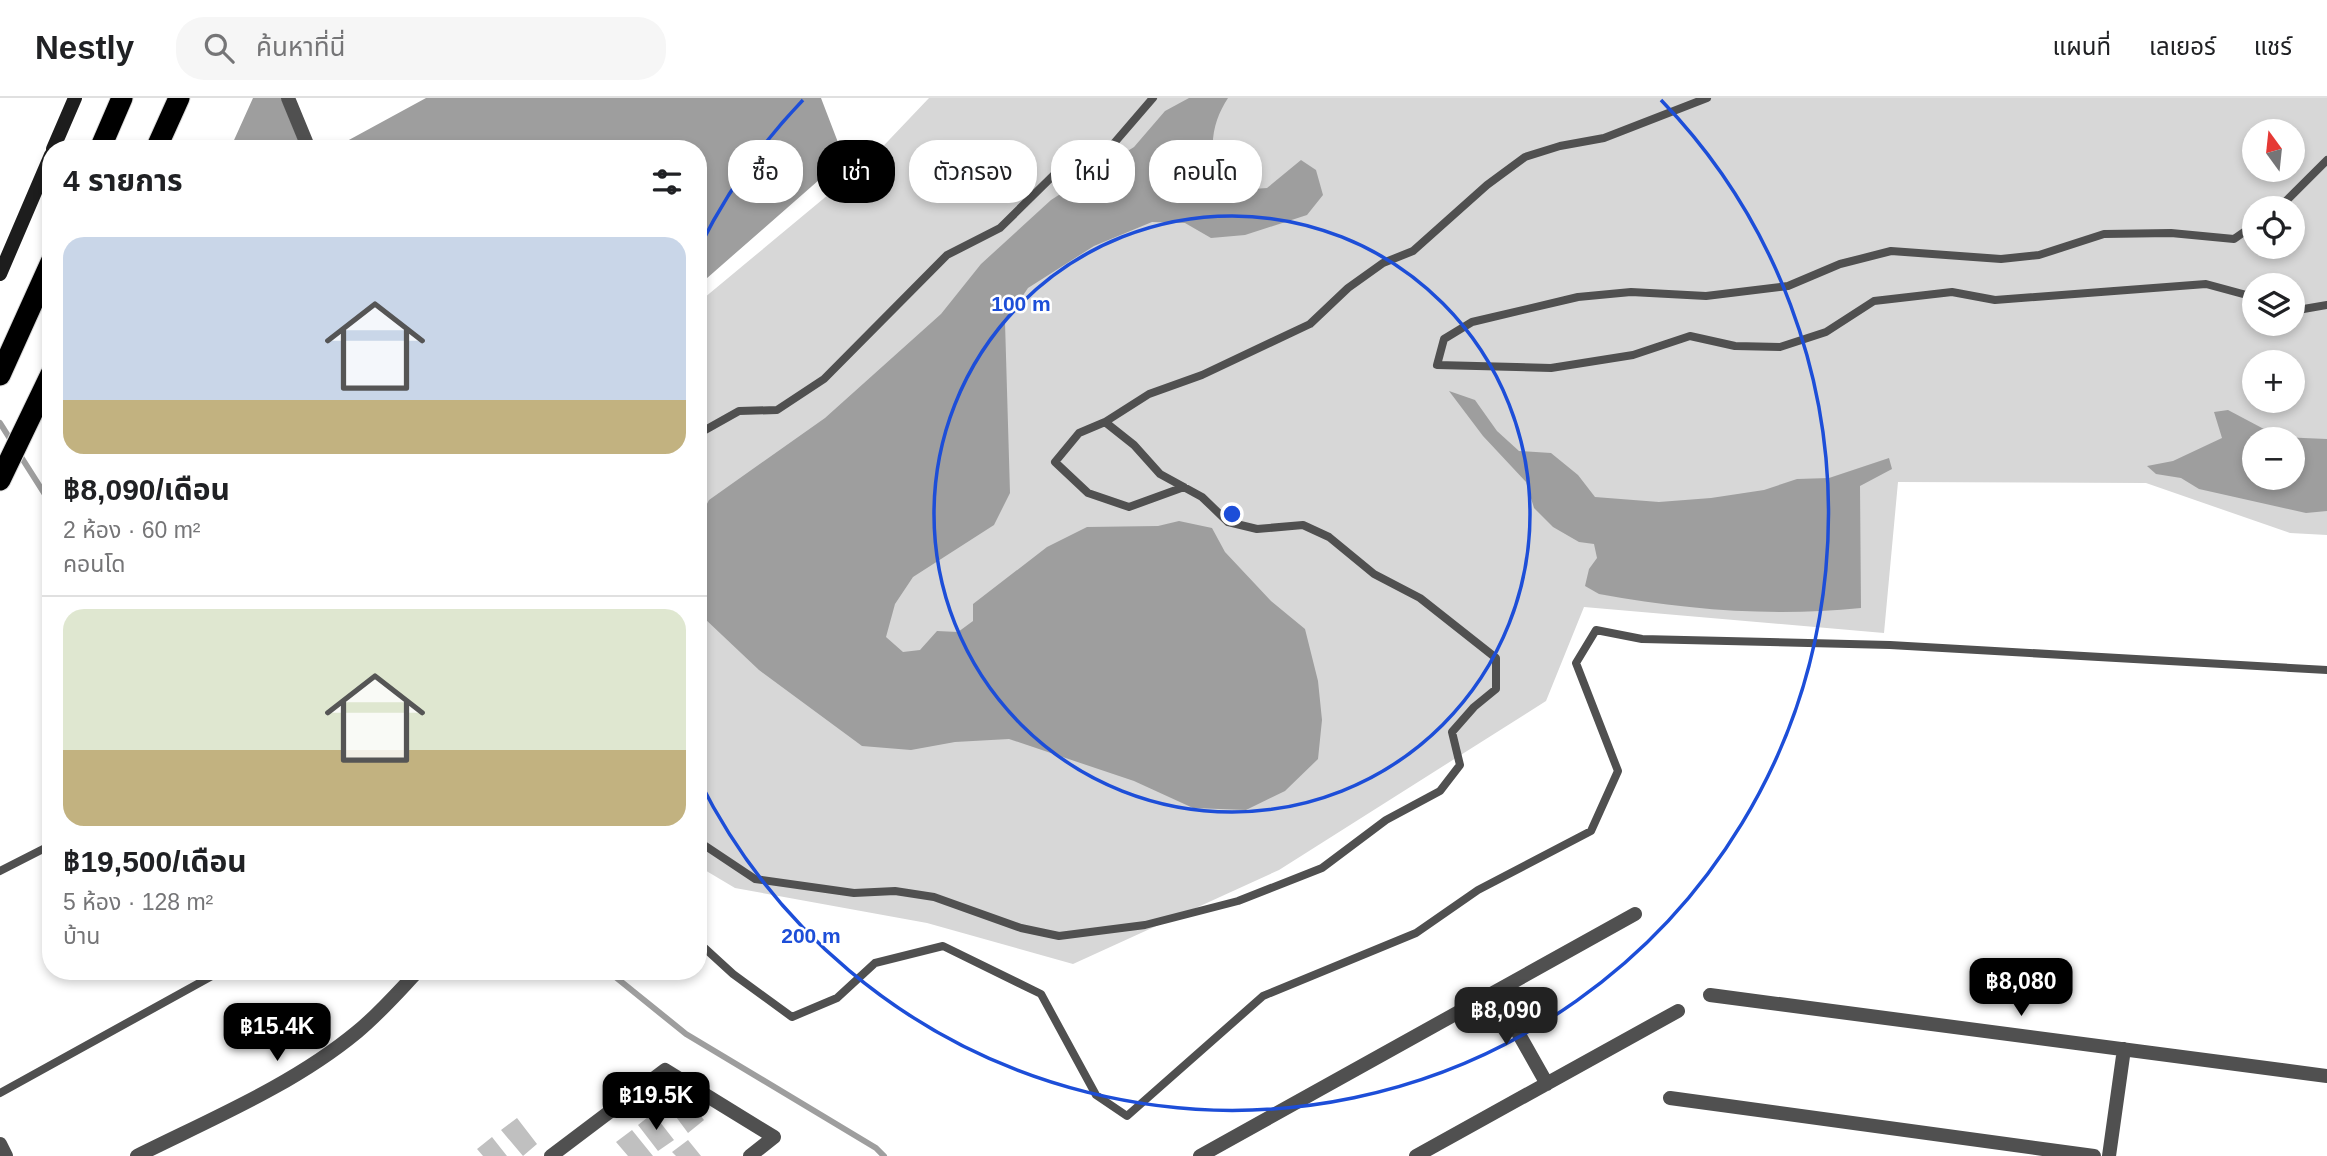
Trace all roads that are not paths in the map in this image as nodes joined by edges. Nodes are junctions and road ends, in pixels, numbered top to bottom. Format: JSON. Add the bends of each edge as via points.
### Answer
{"nodes":[{"id":1,"x":122,"y":98,"type":"edge"},
{"id":2,"x":179,"y":98,"type":"edge"},
{"id":3,"x":288,"y":98,"type":"edge"},
{"id":4,"x":1153,"y":98,"type":"edge"},
{"id":5,"x":1707,"y":98,"type":"edge"},
{"id":6,"x":75,"y":99,"type":"edge"},
{"id":7,"x":58,"y":140,"type":"edge"},
{"id":8,"x":104,"y":140,"type":"edge"},
{"id":9,"x":160,"y":140,"type":"edge"},
{"id":10,"x":305,"y":140,"type":"edge"},
{"id":11,"x":2327,"y":160,"type":"edge"},
{"id":12,"x":42,"y":176,"type":"edge"},
{"id":13,"x":2291,"y":196,"type":"edge"},
{"id":14,"x":2242,"y":233,"type":"edge"},
{"id":15,"x":0,"y":274,"type":"edge"},
{"id":16,"x":42,"y":282,"type":"edge"},
{"id":17,"x":2242,"y":294,"type":"edge"},
{"id":18,"x":2327,"y":305,"type":"edge"},
{"id":19,"x":2305,"y":309,"type":"edge"},
{"id":20,"x":0,"y":374,"type":"edge"},
{"id":21,"x":42,"y":393,"type":"edge"},
{"id":22,"x":1105,"y":422,"type":"junction"},
{"id":23,"x":707,"y":429,"type":"edge"},
{"id":24,"x":0,"y":480,"type":"edge"},
{"id":25,"x":1184,"y":487,"type":"junction"},
{"id":26,"x":2327,"y":670,"type":"edge"},
{"id":27,"x":707,"y":847,"type":"edge"},
{"id":28,"x":42,"y":850,"type":"edge"},
{"id":29,"x":0,"y":871,"type":"edge"},
{"id":30,"x":1635,"y":914,"type":"dead end"},
{"id":31,"x":707,"y":950,"type":"edge"},
{"id":32,"x":203,"y":980,"type":"edge"},
{"id":33,"x":410,"y":980,"type":"edge"},
{"id":34,"x":1495,"y":992,"type":"junction"},
{"id":35,"x":1710,"y":995,"type":"dead end"},
{"id":36,"x":1678,"y":1011,"type":"dead end"},
{"id":37,"x":2124,"y":1049,"type":"junction"},
{"id":38,"x":2327,"y":1076,"type":"edge"},
{"id":39,"x":1547,"y":1084,"type":"junction"},
{"id":40,"x":0,"y":1093,"type":"edge"},
{"id":41,"x":1670,"y":1098,"type":"dead end"},
{"id":42,"x":0,"y":1144,"type":"edge"},
{"id":43,"x":6,"y":1156,"type":"edge"},
{"id":44,"x":137,"y":1156,"type":"edge"},
{"id":45,"x":551,"y":1156,"type":"edge"},
{"id":46,"x":750,"y":1156,"type":"edge"},
{"id":47,"x":1200,"y":1156,"type":"edge"},
{"id":48,"x":1416,"y":1156,"type":"edge"},
{"id":49,"x":2094,"y":1156,"type":"edge"},
{"id":50,"x":2109,"y":1156,"type":"edge"}],
"edges":[{"from":1,"to":8,"type":"highway"},
{"from":2,"to":9,"type":"highway"},
{"from":3,"to":10,"type":"street"},
{"from":4,"to":23,"type":"lane","via":[[1109,149],[1068,161],[1000,228],[947,255],[824,379],[777,410],[739,411]]},
{"from":5,"to":22,"type":"lane","via":[[1604,138],[1525,157],[1413,251],[1383,264],[1348,288],[1310,324],[1149,394]]},
{"from":6,"to":7,"type":"main road"},
{"from":11,"to":13,"type":"lane"},
{"from":12,"to":15,"type":"main road"},
{"from":14,"to":17,"type":"lane","via":[[2234,239],[2171,233],[2104,234],[2039,255],[2001,259],[1891,251],[1840,264],[1788,286],[1706,296],[1631,292],[1578,297],[1472,322],[1444,339],[1437,365],[1551,368],[1633,355],[1690,336],[1735,346],[1780,347],[1826,332],[1874,301],[1952,292],[1995,300],[2206,284]]},
{"from":16,"to":20,"type":"highway"},
{"from":18,"to":19,"type":"lane"},
{"from":21,"to":24,"type":"highway"},
{"from":22,"to":25,"type":"lane","via":[[1160,474]]},
{"from":22,"to":25,"type":"lane","via":[[1079,433],[1055,462],[1088,493],[1129,507]]},
{"from":25,"to":27,"type":"lane","via":[[1228,522],[1257,529],[1303,525],[1329,537],[1374,574],[1420,598],[1496,658],[1496,689],[1452,732],[1460,765],[1440,791],[1386,820],[1322,868],[1238,901],[1145,925],[1059,936],[1021,928],[934,897],[895,891],[854,893],[755,879]]},
{"from":26,"to":31,"type":"lane","via":[[1890,645],[1642,639],[1596,630],[1576,663],[1618,771],[1591,831],[1478,890],[1416,933],[1263,996],[1127,1116],[1096,1095],[1041,994],[943,946],[875,963],[837,998],[792,1017]]},
{"from":28,"to":29,"type":"lane"},
{"from":30,"to":34,"type":"street"},
{"from":32,"to":40,"type":"lane"},
{"from":33,"to":44,"type":"street","via":[[377,1015],[338,1046],[255,1097]]},
{"from":34,"to":39,"type":"street"},
{"from":34,"to":47,"type":"street"},
{"from":35,"to":37,"type":"street"},
{"from":36,"to":39,"type":"street"},
{"from":37,"to":38,"type":"street"},
{"from":37,"to":50,"type":"street"},
{"from":39,"to":48,"type":"street"},
{"from":41,"to":49,"type":"street"},
{"from":42,"to":43,"type":"street"},
{"from":45,"to":46,"type":"street","via":[[665,1070],[774,1137]]}]}
